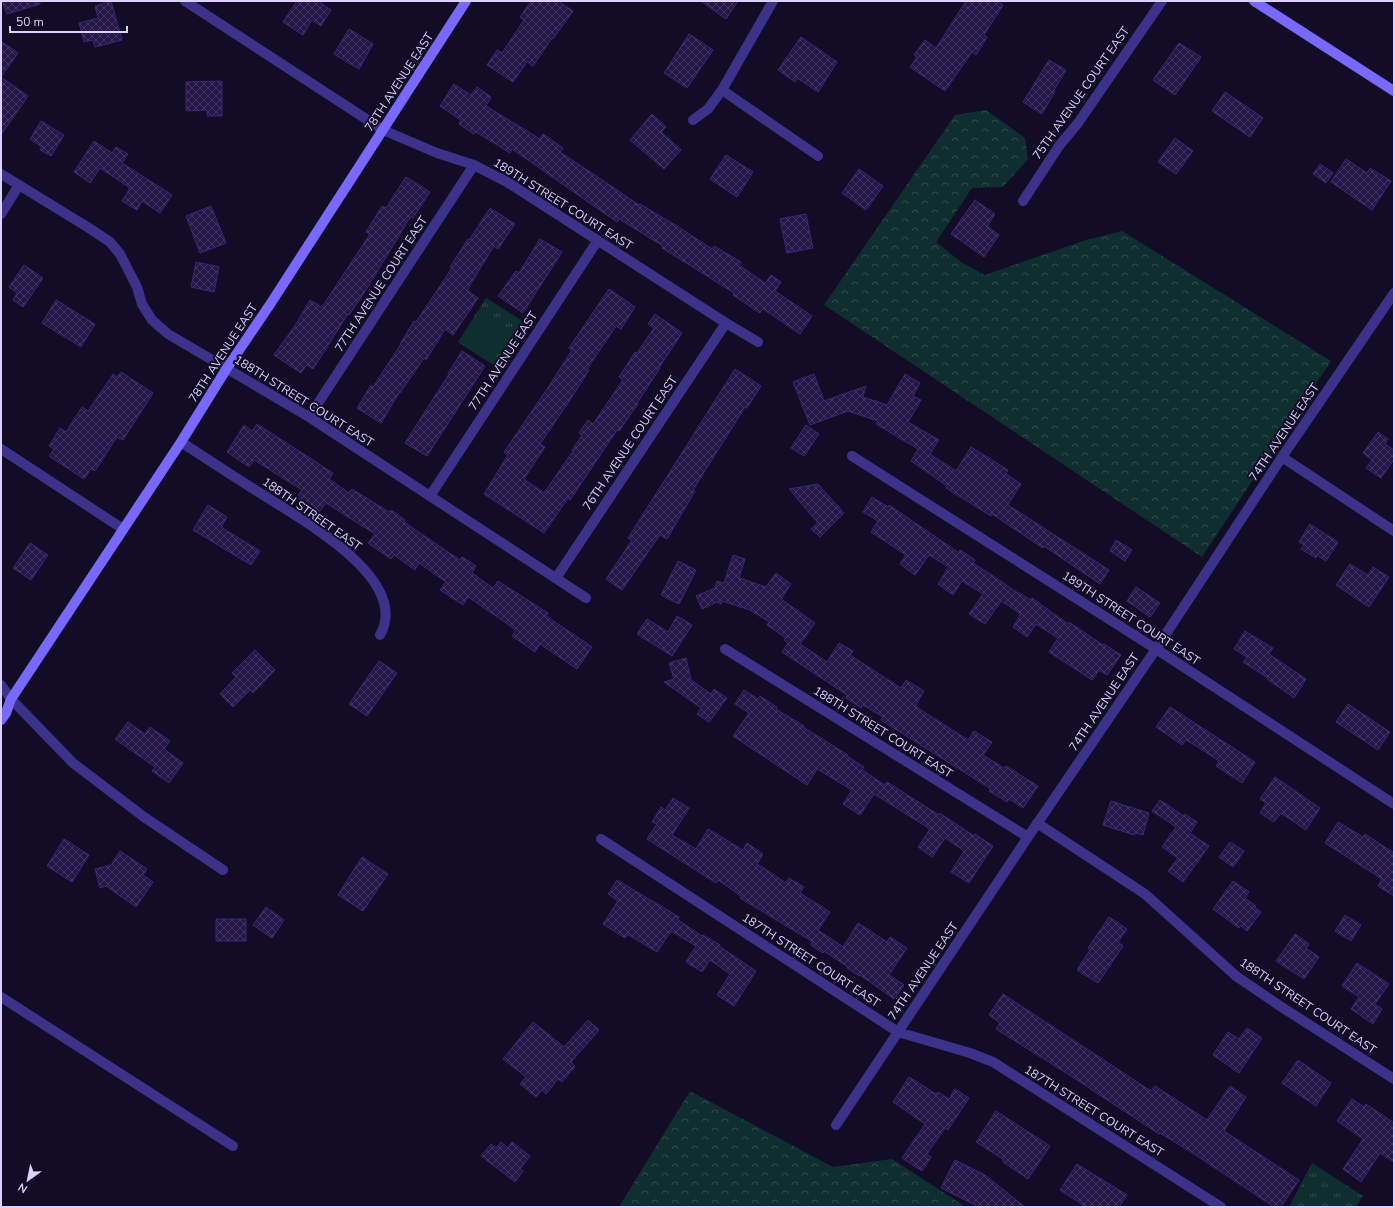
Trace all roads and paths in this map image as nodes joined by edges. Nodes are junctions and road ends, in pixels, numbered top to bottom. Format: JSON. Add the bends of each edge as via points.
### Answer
{"nodes":[{"id":1,"x":185,"y":1,"type":"edge"},
{"id":2,"x":466,"y":1,"type":"edge"},
{"id":3,"x":773,"y":1,"type":"edge"},
{"id":4,"x":1162,"y":1,"type":"edge"},
{"id":5,"x":1254,"y":1,"type":"edge"},
{"id":6,"x":722,"y":90,"type":"junction"},
{"id":7,"x":1394,"y":91,"type":"edge"},
{"id":8,"x":693,"y":120,"type":"dead end"},
{"id":9,"x":383,"y":130,"type":"junction"},
{"id":10,"x":818,"y":156,"type":"dead end"},
{"id":11,"x":474,"y":165,"type":"junction"},
{"id":12,"x":1,"y":174,"type":"edge"},
{"id":13,"x":19,"y":185,"type":"junction"},
{"id":14,"x":1023,"y":201,"type":"dead end"},
{"id":15,"x":1,"y":214,"type":"edge"},
{"id":16,"x":598,"y":240,"type":"junction"},
{"id":17,"x":1394,"y":293,"type":"edge"},
{"id":18,"x":726,"y":323,"type":"junction"},
{"id":19,"x":758,"y":342,"type":"dead end"},
{"id":20,"x":227,"y":368,"type":"junction"},
{"id":21,"x":309,"y":417,"type":"junction"},
{"id":22,"x":181,"y":442,"type":"junction"},
{"id":23,"x":1,"y":449,"type":"edge"},
{"id":24,"x":852,"y":456,"type":"dead end"},
{"id":25,"x":1282,"y":457,"type":"junction"},
{"id":26,"x":430,"y":496,"type":"junction"},
{"id":27,"x":123,"y":529,"type":"junction"},
{"id":28,"x":1394,"y":531,"type":"edge"},
{"id":29,"x":556,"y":578,"type":"junction"},
{"id":30,"x":586,"y":598,"type":"dead end"},
{"id":31,"x":380,"y":635,"type":"dead end"},
{"id":32,"x":1156,"y":649,"type":"junction"},
{"id":33,"x":725,"y":650,"type":"dead end"},
{"id":34,"x":1,"y":685,"type":"edge"},
{"id":35,"x":11,"y":699,"type":"junction"},
{"id":36,"x":1,"y":720,"type":"edge"},
{"id":37,"x":1394,"y":804,"type":"edge"},
{"id":38,"x":1037,"y":823,"type":"junction"},
{"id":39,"x":1028,"y":837,"type":"junction"},
{"id":40,"x":601,"y":839,"type":"dead end"},
{"id":41,"x":223,"y":870,"type":"dead end"},
{"id":42,"x":1,"y":997,"type":"edge"},
{"id":43,"x":898,"y":1032,"type":"junction"},
{"id":44,"x":1394,"y":1079,"type":"edge"},
{"id":45,"x":836,"y":1125,"type":"dead end"},
{"id":46,"x":233,"y":1146,"type":"dead end"},
{"id":47,"x":1221,"y":1207,"type":"edge"}],
"edges":[{"from":1,"to":9,"type":"street","name":"189TH STREET COURT EAST"},
{"from":2,"to":9,"type":"street","name":"78TH AVENUE EAST"},
{"from":3,"to":6,"type":"street"},
{"from":4,"to":14,"type":"street","name":"75TH AVENUE COURT EAST"},
{"from":5,"to":7,"type":"street"},
{"from":6,"to":8,"type":"street","via":[[708,110]]},
{"from":6,"to":10,"type":"street"},
{"from":9,"to":11,"type":"street","name":"189TH STREET COURT EAST","via":[[437,153]]},
{"from":9,"to":20,"type":"street","name":"78TH AVENUE EAST"},
{"from":11,"to":16,"type":"street","name":"189TH STREET COURT EAST","via":[[507,182]]},
{"from":11,"to":21,"type":"street","name":"77TH AVENUE COURT EAST"},
{"from":12,"to":13,"type":"street","name":"188TH STREET COURT EAST"},
{"from":13,"to":15,"type":"street"},
{"from":13,"to":20,"type":"street","name":"188TH STREET COURT EAST","via":[[110,242],[120,254],[137,287],[142,304],[152,320],[168,334]]},
{"from":16,"to":18,"type":"street","name":"189TH STREET COURT EAST"},
{"from":16,"to":26,"type":"street","name":"77TH AVENUE EAST"},
{"from":17,"to":25,"type":"street","name":"74TH AVENUE EAST"},
{"from":18,"to":19,"type":"street","name":"189TH STREET COURT EAST"},
{"from":18,"to":29,"type":"street","name":"76TH AVENUE COURT EAST"},
{"from":20,"to":21,"type":"street","name":"188TH STREET COURT EAST"},
{"from":20,"to":22,"type":"street","name":"78TH AVENUE EAST"},
{"from":21,"to":26,"type":"street","name":"188TH STREET COURT EAST"},
{"from":22,"to":27,"type":"street","name":"78TH AVENUE EAST"},
{"from":22,"to":31,"type":"street","name":"188TH STREET EAST","via":[[352,556],[367,572],[386,608],[384,627]]},
{"from":23,"to":27,"type":"street"},
{"from":24,"to":32,"type":"street","name":"189TH STREET COURT EAST"},
{"from":25,"to":28,"type":"street"},
{"from":25,"to":32,"type":"street","name":"74TH AVENUE EAST"},
{"from":26,"to":29,"type":"street","name":"188TH STREET COURT EAST"},
{"from":27,"to":35,"type":"street","name":"78TH AVENUE EAST"},
{"from":29,"to":30,"type":"street","name":"188TH STREET COURT EAST"},
{"from":32,"to":37,"type":"street","name":"189TH STREET COURT EAST"},
{"from":32,"to":38,"type":"street","name":"74TH AVENUE EAST"},
{"from":33,"to":39,"type":"street","name":"188TH STREET COURT EAST"},
{"from":34,"to":35,"type":"street"},
{"from":35,"to":36,"type":"street","name":"78TH AVENUE EAST"},
{"from":35,"to":41,"type":"street","via":[[85,773],[144,818]]},
{"from":38,"to":39,"type":"street","name":"74TH AVENUE EAST"},
{"from":38,"to":44,"type":"street","name":"188TH STREET COURT EAST","via":[[1145,894],[1236,976]]},
{"from":39,"to":43,"type":"street","name":"74TH AVENUE EAST"},
{"from":40,"to":43,"type":"street","name":"187TH STREET COURT EAST"},
{"from":42,"to":46,"type":"street"},
{"from":43,"to":45,"type":"street","name":"74TH AVENUE EAST"},
{"from":43,"to":47,"type":"street","name":"187TH STREET COURT EAST","via":[[993,1062]]}]}
